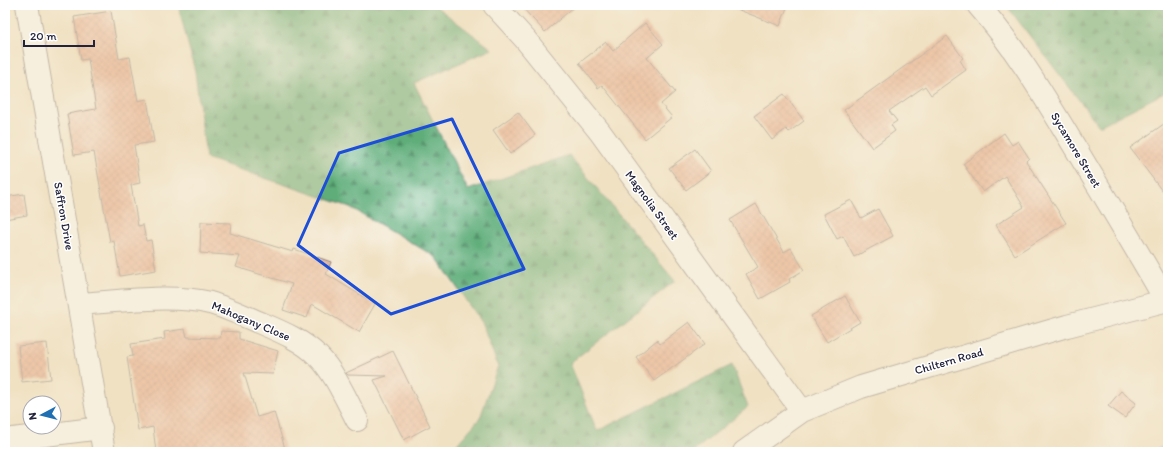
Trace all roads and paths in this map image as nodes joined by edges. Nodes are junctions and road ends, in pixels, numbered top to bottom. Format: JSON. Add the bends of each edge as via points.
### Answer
{"nodes":[{"id":1,"x":27,"y":5,"type":"edge"},
{"id":2,"x":494,"y":5,"type":"edge"},
{"id":3,"x":978,"y":5,"type":"edge"},
{"id":4,"x":1167,"y":300,"type":"edge"},
{"id":5,"x":80,"y":304,"type":"junction"},
{"id":6,"x":802,"y":411,"type":"junction"},
{"id":7,"x":357,"y":420,"type":"dead end"},
{"id":8,"x":101,"y":428,"type":"junction"},
{"id":9,"x":5,"y":440,"type":"edge"},
{"id":10,"x":104,"y":452,"type":"edge"},
{"id":11,"x":744,"y":452,"type":"edge"}],
"edges":[{"from":1,"to":5,"type":"street","name":"Saffron Drive"},
{"from":2,"to":6,"type":"street","name":"Magnolia Street","via":[[525,39],[600,132]]},
{"from":3,"to":4,"type":"street","name":"Sycamore Street","via":[[1042,93]]},
{"from":4,"to":6,"type":"street","name":"Chiltern Road","via":[[1067,326],[861,387]]},
{"from":5,"to":7,"type":"street","name":"Mahogany Close","via":[[126,300],[189,300],[209,303],[271,327],[303,343],[319,356]]},
{"from":5,"to":8,"type":"street","name":"Saffron Drive"},
{"from":6,"to":11,"type":"street","name":"Chiltern Road"},
{"from":8,"to":9,"type":"street"},
{"from":8,"to":10,"type":"street","name":"Saffron Drive"}]}
